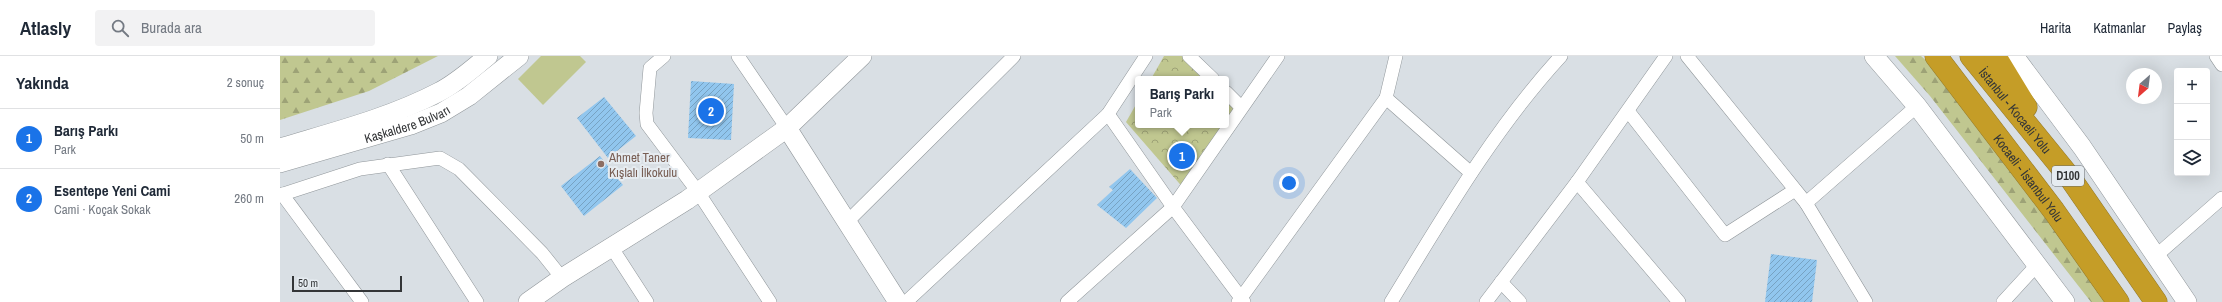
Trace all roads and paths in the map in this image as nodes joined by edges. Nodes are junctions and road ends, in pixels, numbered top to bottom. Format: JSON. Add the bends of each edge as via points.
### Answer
{"nodes":[{"id":1,"x":488,"y":56,"type":"edge"},
{"id":2,"x":519,"y":56,"type":"edge"},
{"id":3,"x":664,"y":56,"type":"edge"},
{"id":4,"x":738,"y":56,"type":"edge"},
{"id":5,"x":862,"y":56,"type":"edge"},
{"id":6,"x":1014,"y":56,"type":"edge"},
{"id":7,"x":1146,"y":56,"type":"edge"},
{"id":8,"x":1189,"y":56,"type":"edge"},
{"id":9,"x":1278,"y":56,"type":"edge"},
{"id":10,"x":1396,"y":56,"type":"edge"},
{"id":11,"x":1561,"y":56,"type":"edge"},
{"id":12,"x":1666,"y":56,"type":"edge"},
{"id":13,"x":1687,"y":56,"type":"edge"},
{"id":14,"x":1874,"y":56,"type":"edge"},
{"id":15,"x":1971,"y":56,"type":"edge"},
{"id":16,"x":1996,"y":56,"type":"edge"},
{"id":17,"x":2014,"y":56,"type":"edge"},
{"id":18,"x":2216,"y":56,"type":"edge"},
{"id":19,"x":1938,"y":60,"type":"edge"},
{"id":20,"x":2222,"y":65,"type":"edge"},
{"id":21,"x":1210,"y":76,"type":"edge"},
{"id":22,"x":1229,"y":95,"type":"edge"},
{"id":23,"x":1386,"y":98,"type":"junction"},
{"id":24,"x":1917,"y":106,"type":"junction"},
{"id":25,"x":1241,"y":107,"type":"junction"},
{"id":26,"x":1628,"y":111,"type":"junction"},
{"id":27,"x":1108,"y":114,"type":"junction"},
{"id":28,"x":1229,"y":125,"type":"edge"},
{"id":29,"x":787,"y":128,"type":"junction"},
{"id":30,"x":1227,"y":128,"type":"edge"},
{"id":31,"x":280,"y":148,"type":"edge"},
{"id":32,"x":280,"y":163,"type":"edge"},
{"id":33,"x":388,"y":164,"type":"junction"},
{"id":34,"x":1471,"y":173,"type":"junction"},
{"id":35,"x":2071,"y":179,"type":"junction"},
{"id":36,"x":1577,"y":182,"type":"junction"},
{"id":37,"x":1795,"y":190,"type":"junction"},
{"id":38,"x":698,"y":192,"type":"junction"},
{"id":39,"x":281,"y":195,"type":"edge"},
{"id":40,"x":2222,"y":198,"type":"edge"},
{"id":41,"x":1806,"y":203,"type":"junction"},
{"id":42,"x":1173,"y":207,"type":"junction"},
{"id":43,"x":847,"y":222,"type":"junction"},
{"id":44,"x":612,"y":248,"type":"junction"},
{"id":45,"x":2157,"y":255,"type":"junction"},
{"id":46,"x":2037,"y":265,"type":"junction"},
{"id":47,"x":562,"y":278,"type":"junction"},
{"id":48,"x":1501,"y":282,"type":"junction"},
{"id":49,"x":1241,"y":301,"type":"edge"},
{"id":50,"x":362,"y":302,"type":"edge"},
{"id":51,"x":477,"y":302,"type":"edge"},
{"id":52,"x":528,"y":302,"type":"edge"},
{"id":53,"x":647,"y":302,"type":"edge"},
{"id":54,"x":770,"y":302,"type":"edge"},
{"id":55,"x":898,"y":302,"type":"edge"},
{"id":56,"x":906,"y":302,"type":"edge"},
{"id":57,"x":1067,"y":302,"type":"edge"},
{"id":58,"x":1391,"y":302,"type":"edge"},
{"id":59,"x":1486,"y":302,"type":"edge"},
{"id":60,"x":1520,"y":302,"type":"edge"},
{"id":61,"x":1679,"y":302,"type":"edge"},
{"id":62,"x":1866,"y":302,"type":"edge"},
{"id":63,"x":2003,"y":302,"type":"edge"},
{"id":64,"x":2065,"y":302,"type":"edge"},
{"id":65,"x":2118,"y":302,"type":"edge"},
{"id":66,"x":2156,"y":302,"type":"edge"},
{"id":67,"x":2188,"y":302,"type":"edge"}],
"edges":[{"from":1,"to":31,"type":"main road","name":"Kaşkaldere Bulvarı","via":[[440,92],[410,106]]},
{"from":2,"to":32,"type":"main road","name":"Kaşkaldere Bulvarı","via":[[469,96],[441,113],[411,125]]},
{"from":3,"to":38,"type":"street","via":[[650,68],[647,124]]},
{"from":4,"to":29,"type":"street"},
{"from":5,"to":29,"type":"main road"},
{"from":6,"to":43,"type":"street"},
{"from":7,"to":27,"type":"street"},
{"from":8,"to":21,"type":"street"},
{"from":9,"to":25,"type":"street"},
{"from":10,"to":23,"type":"street"},
{"from":11,"to":34,"type":"street"},
{"from":12,"to":26,"type":"street"},
{"from":13,"to":37,"type":"street"},
{"from":14,"to":24,"type":"main road"},
{"from":15,"to":35,"type":"highway","name":"İstanbul - Kocaeli Yolu","number":"D100"},
{"from":16,"to":35,"type":"highway"},
{"from":17,"to":45,"type":"main road","via":[[2082,147]]},
{"from":18,"to":20,"type":"street"},
{"from":19,"to":65,"type":"highway","name":"Kocaeli - İstanbul Yolu","number":"D100","via":[[2054,211]]},
{"from":22,"to":25,"type":"street"},
{"from":23,"to":34,"type":"street"},
{"from":23,"to":49,"type":"street"},
{"from":24,"to":41,"type":"street"},
{"from":24,"to":46,"type":"main road"},
{"from":25,"to":28,"type":"street"},
{"from":26,"to":36,"type":"street"},
{"from":26,"to":37,"type":"street","via":[[1725,235]]},
{"from":27,"to":42,"type":"street"},
{"from":27,"to":56,"type":"street"},
{"from":29,"to":38,"type":"main road"},
{"from":29,"to":43,"type":"main road"},
{"from":30,"to":42,"type":"street"},
{"from":33,"to":39,"type":"street","via":[[360,169]]},
{"from":33,"to":47,"type":"street","via":[[434,159],[448,161],[517,226]]},
{"from":33,"to":51,"type":"street"},
{"from":34,"to":58,"type":"street"},
{"from":35,"to":66,"type":"highway","name":"İstanbul - Kocaeli Yolu","number":"D100"},
{"from":36,"to":48,"type":"street"},
{"from":36,"to":61,"type":"street"},
{"from":37,"to":41,"type":"street"},
{"from":38,"to":44,"type":"main road"},
{"from":38,"to":54,"type":"street"},
{"from":39,"to":50,"type":"street"},
{"from":40,"to":45,"type":"street"},
{"from":41,"to":62,"type":"street"},
{"from":42,"to":49,"type":"street"},
{"from":42,"to":57,"type":"street"},
{"from":43,"to":55,"type":"main road"},
{"from":44,"to":47,"type":"main road"},
{"from":44,"to":53,"type":"street"},
{"from":45,"to":67,"type":"main road"},
{"from":46,"to":63,"type":"street"},
{"from":46,"to":64,"type":"main road"},
{"from":47,"to":52,"type":"main road"},
{"from":48,"to":59,"type":"street"},
{"from":48,"to":60,"type":"street"}]}
